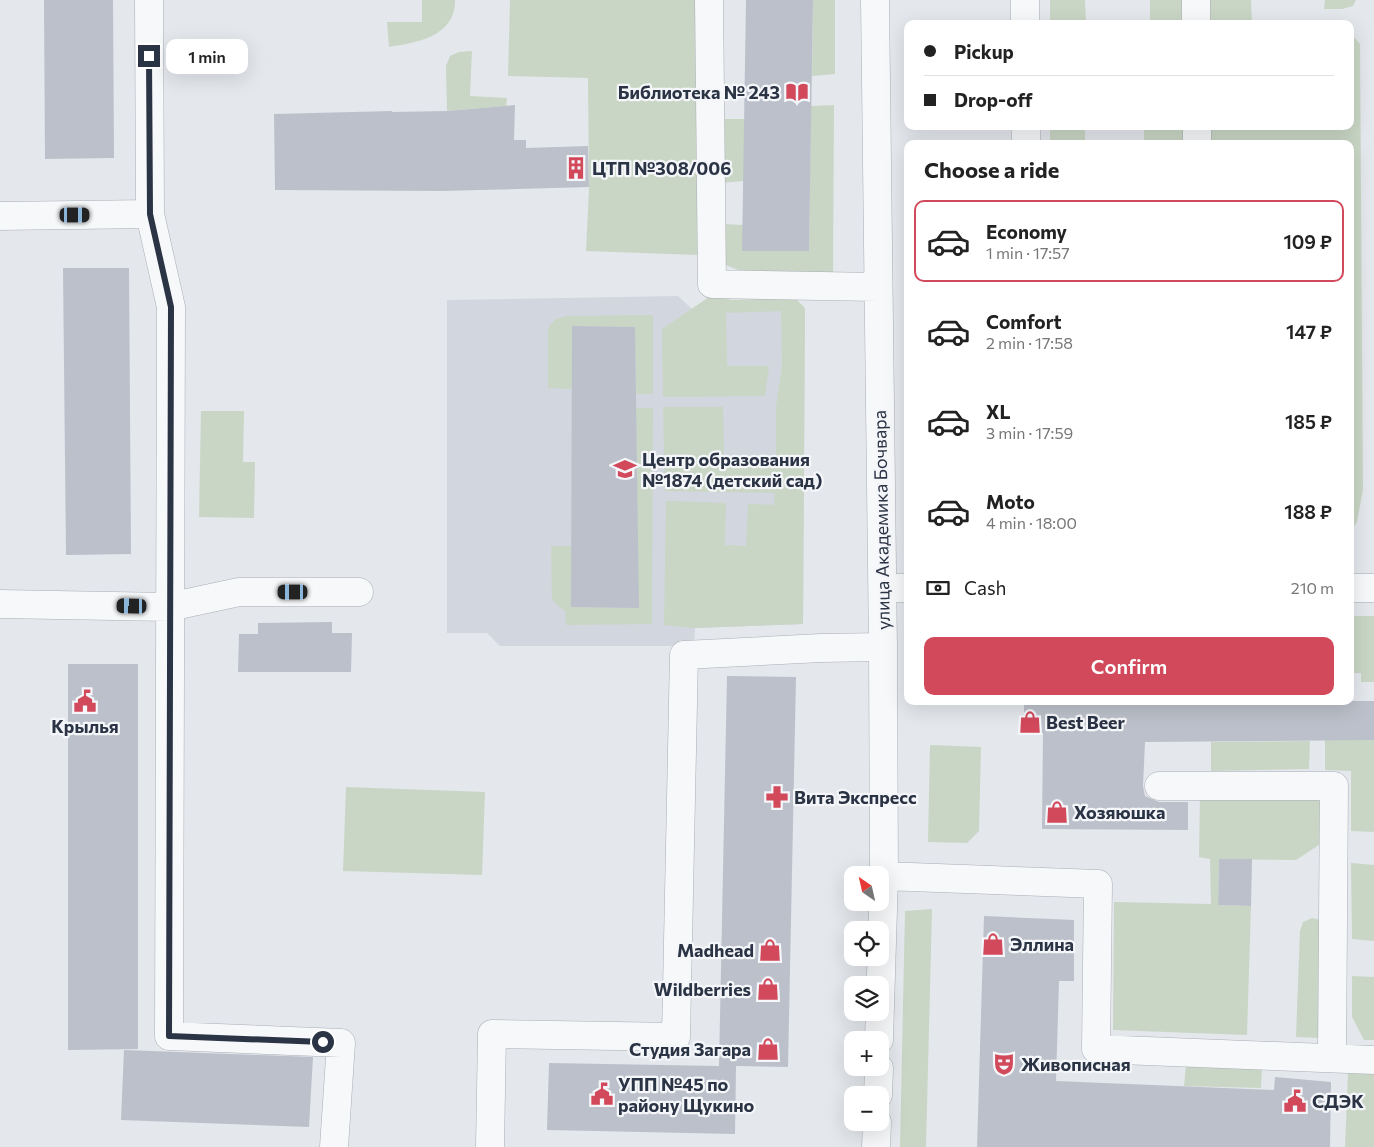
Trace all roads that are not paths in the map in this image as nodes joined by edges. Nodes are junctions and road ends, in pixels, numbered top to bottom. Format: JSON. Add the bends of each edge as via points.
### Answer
{"nodes":[{"id":1,"x":149,"y":0,"type":"edge"},
{"id":2,"x":709,"y":0,"type":"edge"},
{"id":3,"x":874,"y":0,"type":"edge"},
{"id":4,"x":1025,"y":0,"type":"edge"},
{"id":5,"x":1196,"y":0,"type":"edge"},
{"id":6,"x":1026,"y":20,"type":"edge"},
{"id":7,"x":1196,"y":20,"type":"edge"},
{"id":8,"x":150,"y":214,"type":"junction"},
{"id":9,"x":0,"y":216,"type":"edge"},
{"id":10,"x":878,"y":287,"type":"junction"},
{"id":11,"x":895,"y":588,"type":"edge"},
{"id":12,"x":1354,"y":588,"type":"edge"},
{"id":13,"x":1374,"y":588,"type":"edge"},
{"id":14,"x":360,"y":592,"type":"dead end"},
{"id":15,"x":0,"y":604,"type":"edge"},
{"id":16,"x":169,"y":607,"type":"junction"},
{"id":17,"x":883,"y":647,"type":"junction"},
{"id":18,"x":1159,"y":786,"type":"dead end"},
{"id":19,"x":884,"y":866,"type":"edge"},
{"id":20,"x":889,"y":876,"type":"edge"},
{"id":21,"x":883,"y":911,"type":"edge"},
{"id":22,"x":879,"y":1031,"type":"edge"},
{"id":23,"x":1332,"y":1057,"type":"junction"},
{"id":24,"x":1374,"y":1060,"type":"edge"},
{"id":25,"x":877,"y":1131,"type":"edge"},
{"id":26,"x":334,"y":1147,"type":"edge"},
{"id":27,"x":490,"y":1147,"type":"edge"},
{"id":28,"x":876,"y":1147,"type":"edge"}],
"edges":[{"from":1,"to":8,"type":"street"},
{"from":2,"to":10,"type":"street","via":[[712,284]]},
{"from":3,"to":10,"type":"street","name":"улица Академика Бочвара"},
{"from":4,"to":6,"type":"street"},
{"from":5,"to":7,"type":"street"},
{"from":8,"to":9,"type":"street"},
{"from":8,"to":16,"type":"street","via":[[171,307]]},
{"from":10,"to":11,"type":"street","name":"улица Академика Бочвара"},
{"from":11,"to":17,"type":"street","name":"улица Академика Бочвара"},
{"from":12,"to":13,"type":"street"},
{"from":14,"to":16,"type":"street","via":[[239,592]]},
{"from":15,"to":16,"type":"street"},
{"from":16,"to":26,"type":"street","via":[[169,1036],[341,1043]]},
{"from":17,"to":19,"type":"street","name":"улица Академика Бочвара"},
{"from":17,"to":27,"type":"street","via":[[684,655],[676,1037],[492,1034]]},
{"from":18,"to":23,"type":"street","via":[[1334,786]]},
{"from":20,"to":23,"type":"street","via":[[1098,884],[1096,1049]]},
{"from":21,"to":22,"type":"street","name":"улица Академика Бочвара"},
{"from":23,"to":24,"type":"street"},
{"from":25,"to":28,"type":"street"}]}
